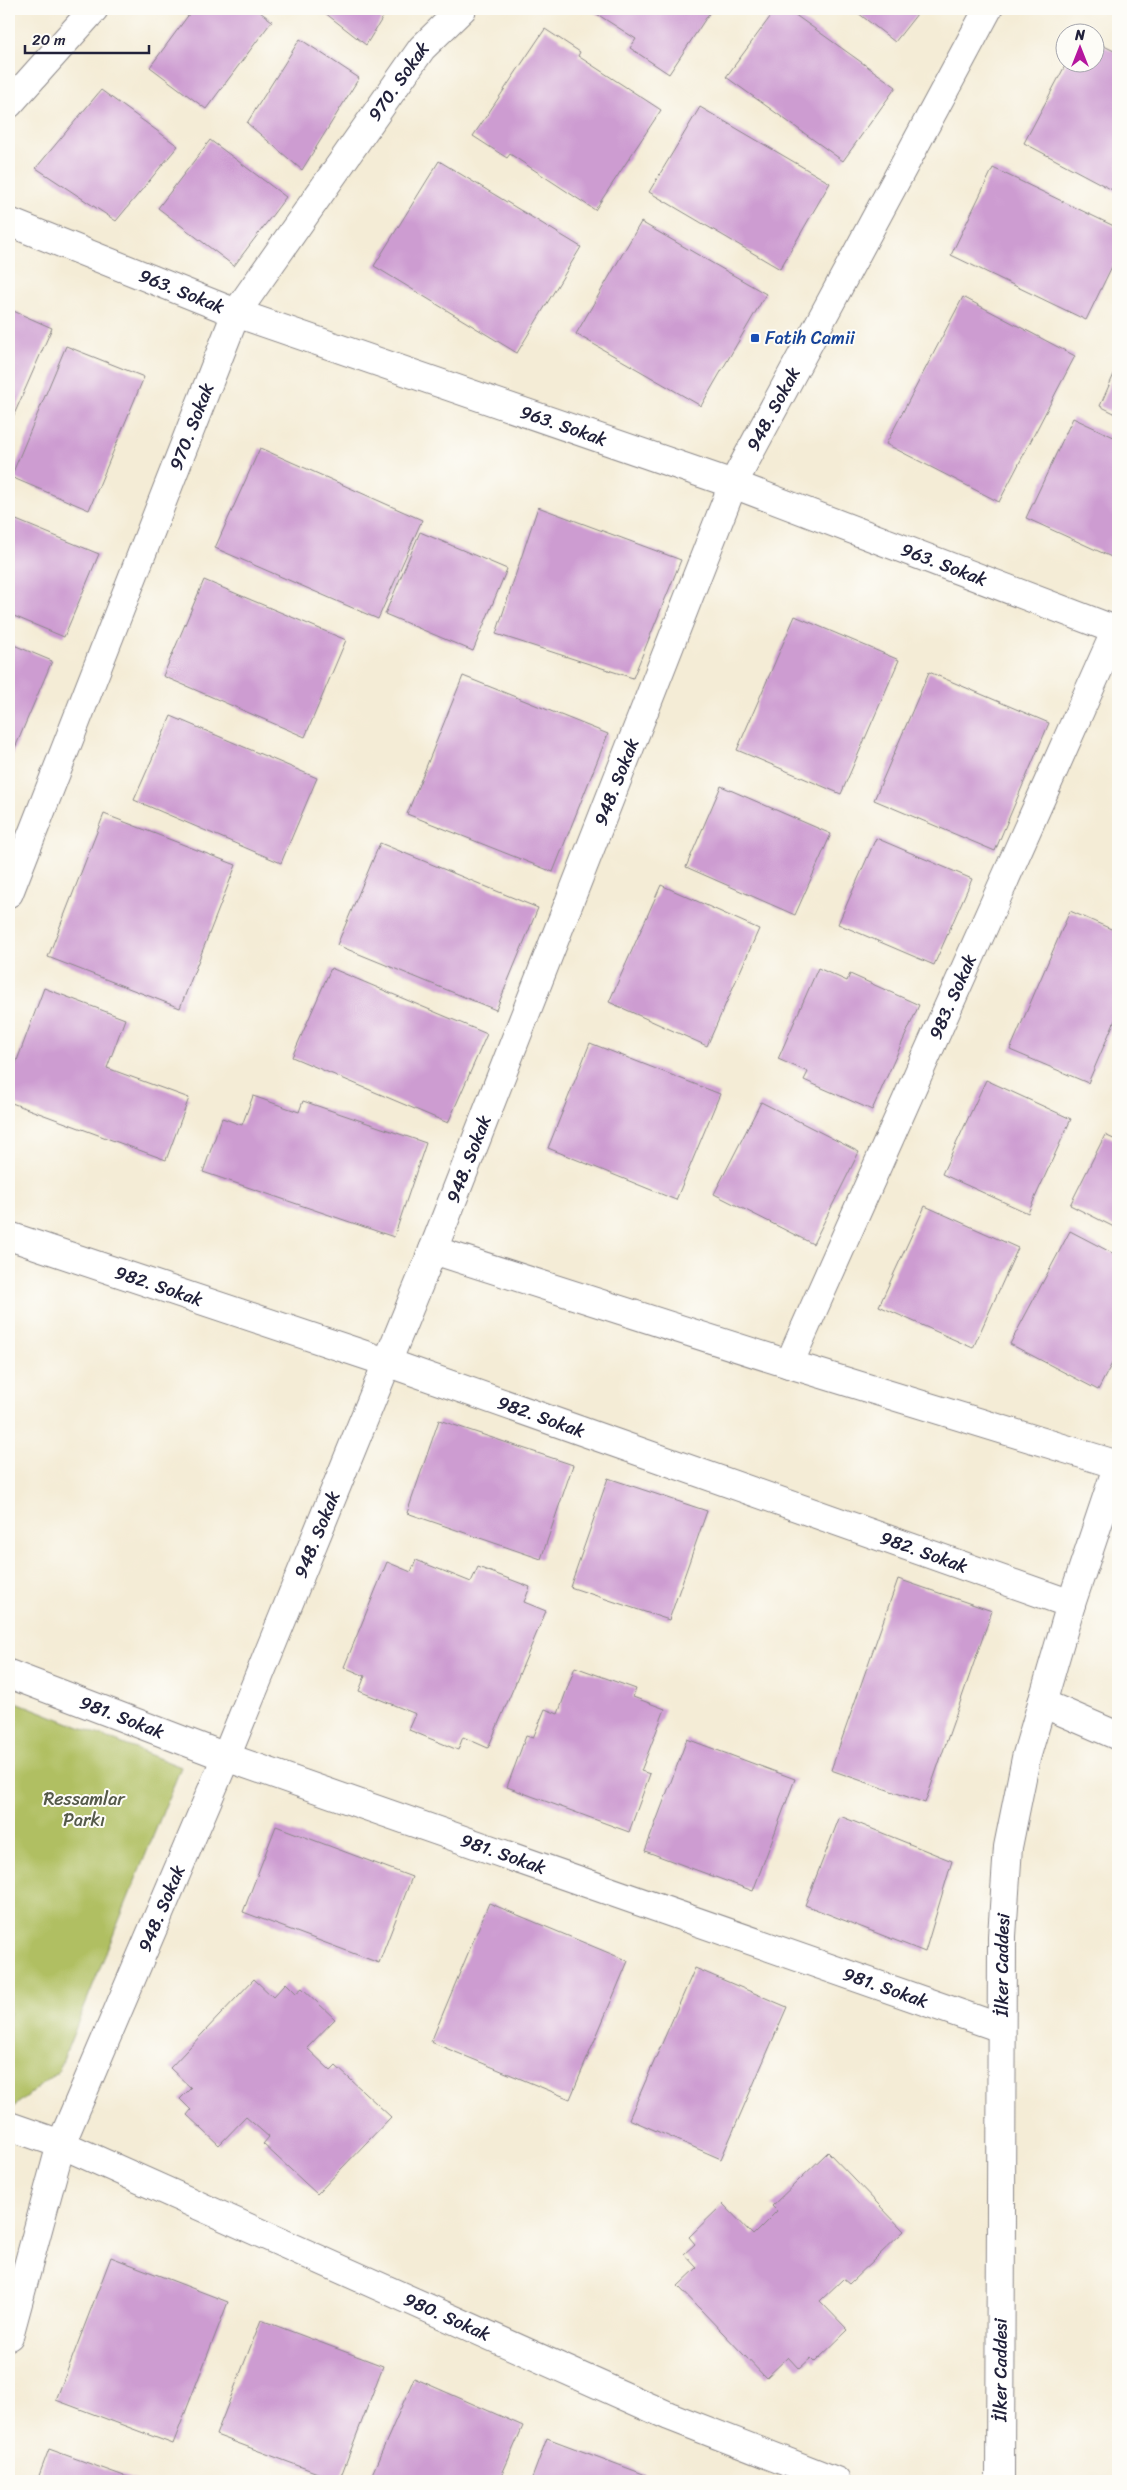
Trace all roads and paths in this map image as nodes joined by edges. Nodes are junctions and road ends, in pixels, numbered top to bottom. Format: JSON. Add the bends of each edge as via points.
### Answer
{"nodes":[{"id":1,"x":94,"y":9,"type":"edge"},
{"id":2,"x":462,"y":9,"type":"edge"},
{"id":3,"x":988,"y":9,"type":"edge"},
{"id":4,"x":9,"y":104,"type":"edge"},
{"id":5,"x":9,"y":222,"type":"edge"},
{"id":6,"x":236,"y":312,"type":"junction"},
{"id":7,"x":733,"y":484,"type":"junction"},
{"id":8,"x":1117,"y":630,"type":"edge"},
{"id":9,"x":9,"y":893,"type":"edge"},
{"id":10,"x":9,"y":1236,"type":"edge"},
{"id":11,"x":433,"y":1250,"type":"junction"},
{"id":12,"x":386,"y":1362,"type":"junction"},
{"id":13,"x":789,"y":1364,"type":"junction"},
{"id":14,"x":1118,"y":1465,"type":"edge"},
{"id":15,"x":1071,"y":1604,"type":"junction"},
{"id":16,"x":9,"y":1674,"type":"edge"},
{"id":17,"x":1042,"y":1703,"type":"junction"},
{"id":18,"x":1118,"y":1736,"type":"edge"},
{"id":19,"x":226,"y":1757,"type":"junction"},
{"id":20,"x":1001,"y":2028,"type":"junction"},
{"id":21,"x":9,"y":2126,"type":"edge"},
{"id":22,"x":61,"y":2144,"type":"junction"},
{"id":23,"x":9,"y":2336,"type":"edge"},
{"id":24,"x":836,"y":2481,"type":"edge"},
{"id":25,"x":1000,"y":2481,"type":"edge"}],
"edges":[{"from":1,"to":4,"type":"street"},
{"from":2,"to":6,"type":"street","name":"970. Sokak","via":[[422,48]]},
{"from":3,"to":7,"type":"street","name":"948. Sokak"},
{"from":5,"to":6,"type":"street","name":"963. Sokak"},
{"from":6,"to":7,"type":"street","name":"963. Sokak"},
{"from":6,"to":9,"type":"street","name":"970. Sokak"},
{"from":7,"to":8,"type":"street","name":"963. Sokak"},
{"from":7,"to":11,"type":"street","name":"948. Sokak"},
{"from":8,"to":13,"type":"street","name":"983. Sokak"},
{"from":10,"to":12,"type":"street","name":"982. Sokak"},
{"from":11,"to":12,"type":"street","name":"948. Sokak"},
{"from":11,"to":13,"type":"street"},
{"from":12,"to":15,"type":"street","name":"982. Sokak"},
{"from":12,"to":19,"type":"street","name":"948. Sokak"},
{"from":13,"to":14,"type":"street"},
{"from":14,"to":15,"type":"street","name":"İlker Caddesi"},
{"from":15,"to":17,"type":"street","name":"İlker Caddesi"},
{"from":16,"to":19,"type":"street","name":"981. Sokak"},
{"from":17,"to":18,"type":"street"},
{"from":17,"to":20,"type":"street","name":"İlker Caddesi","via":[[1026,1758],[1008,1847],[1002,1936]]},
{"from":19,"to":20,"type":"street","name":"981. Sokak"},
{"from":19,"to":22,"type":"street","name":"948. Sokak"},
{"from":20,"to":25,"type":"street","name":"İlker Caddesi"},
{"from":21,"to":22,"type":"street","name":"980. Sokak"},
{"from":22,"to":23,"type":"street","name":"948. Sokak"},
{"from":22,"to":24,"type":"street","name":"980. Sokak","via":[[668,2416]]}]}
